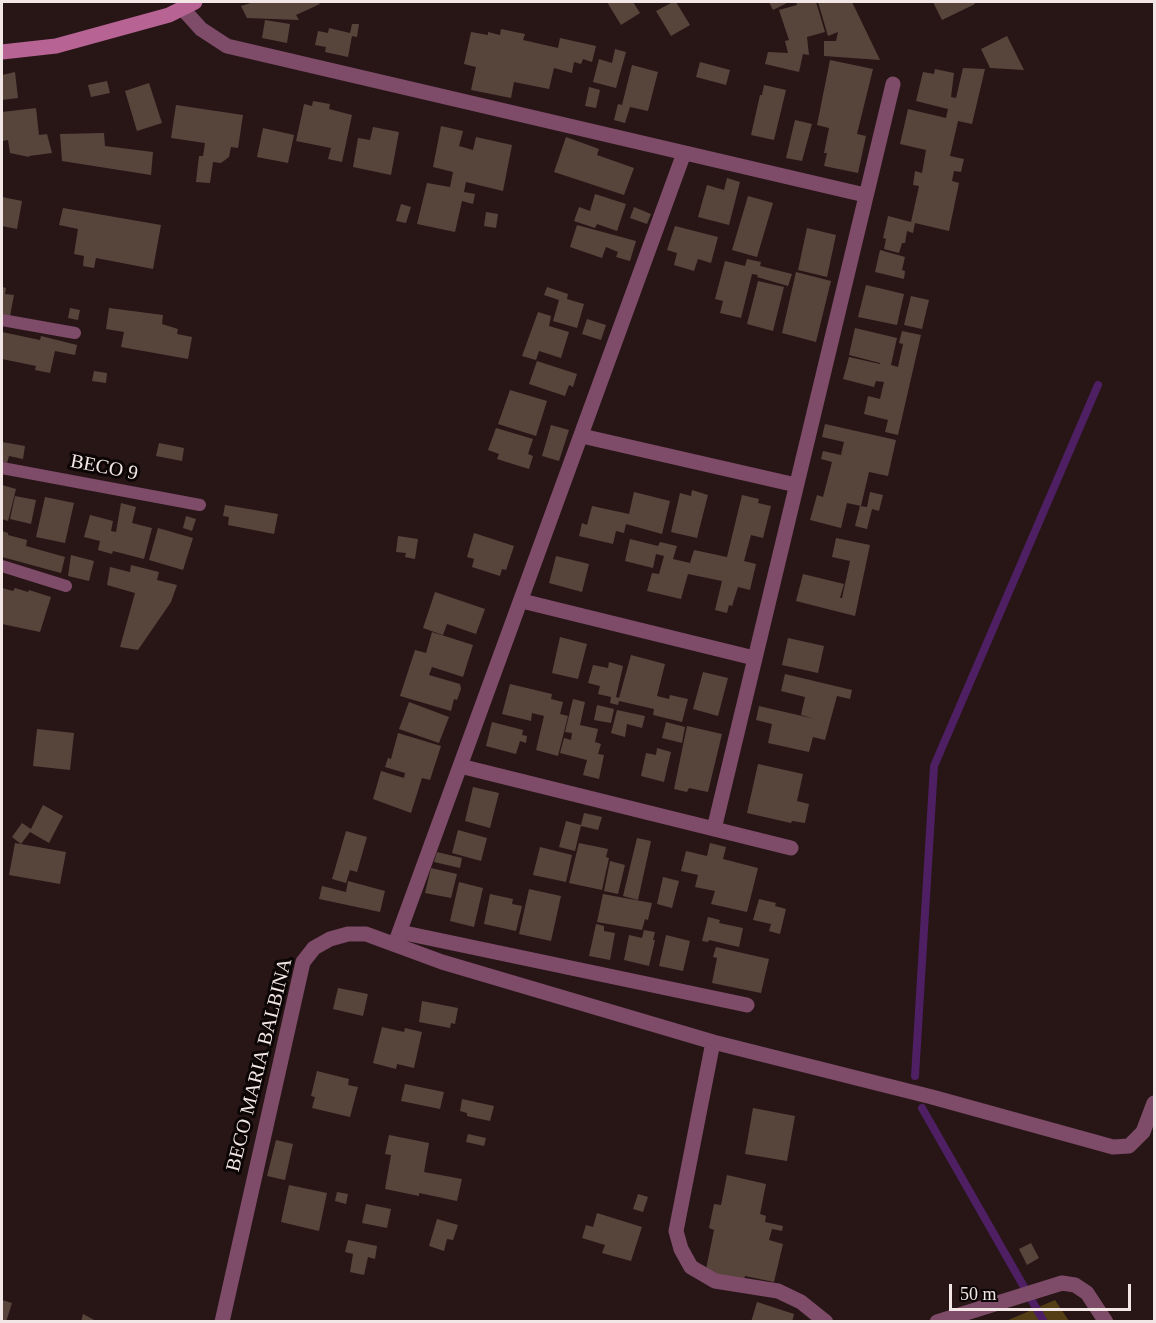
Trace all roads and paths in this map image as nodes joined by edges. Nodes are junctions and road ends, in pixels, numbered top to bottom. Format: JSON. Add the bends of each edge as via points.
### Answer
{"nodes":[{"id":1,"x":188,"y":5,"type":"edge"},
{"id":2,"x":2,"y":52,"type":"edge"},
{"id":3,"x":893,"y":84,"type":"dead end"},
{"id":4,"x":684,"y":153,"type":"junction"},
{"id":5,"x":865,"y":195,"type":"junction"},
{"id":6,"x":2,"y":320,"type":"edge"},
{"id":7,"x":75,"y":333,"type":"dead end"},
{"id":8,"x":582,"y":436,"type":"junction"},
{"id":9,"x":2,"y":468,"type":"edge"},
{"id":10,"x":796,"y":485,"type":"junction"},
{"id":11,"x":200,"y":505,"type":"dead end"},
{"id":12,"x":2,"y":566,"type":"edge"},
{"id":13,"x":66,"y":586,"type":"dead end"},
{"id":14,"x":522,"y":601,"type":"junction"},
{"id":15,"x":754,"y":658,"type":"junction"},
{"id":16,"x":460,"y":766,"type":"junction"},
{"id":17,"x":714,"y":829,"type":"junction"},
{"id":18,"x":791,"y":848,"type":"dead end"},
{"id":19,"x":398,"y":938,"type":"junction"},
{"id":20,"x":747,"y":1005,"type":"dead end"},
{"id":21,"x":713,"y":1042,"type":"junction"},
{"id":22,"x":1155,"y":1102,"type":"edge"},
{"id":23,"x":222,"y":1322,"type":"edge"},
{"id":24,"x":826,"y":1322,"type":"edge"},
{"id":25,"x":937,"y":1322,"type":"edge"},
{"id":26,"x":1106,"y":1322,"type":"edge"}],
"edges":[{"from":1,"to":2,"type":"main road","via":[[169,15],[56,46]]},
{"from":1,"to":4,"type":"street","via":[[201,29],[227,45]]},
{"from":3,"to":5,"type":"street"},
{"from":4,"to":5,"type":"street"},
{"from":4,"to":8,"type":"street"},
{"from":5,"to":10,"type":"street"},
{"from":6,"to":7,"type":"lane"},
{"from":8,"to":10,"type":"street"},
{"from":8,"to":14,"type":"street"},
{"from":9,"to":11,"type":"lane","name":"BECO 9"},
{"from":10,"to":15,"type":"street"},
{"from":12,"to":13,"type":"lane"},
{"from":14,"to":15,"type":"street"},
{"from":14,"to":16,"type":"street"},
{"from":15,"to":17,"type":"street"},
{"from":16,"to":17,"type":"street"},
{"from":16,"to":19,"type":"street"},
{"from":17,"to":18,"type":"street"},
{"from":19,"to":20,"type":"street"},
{"from":19,"to":21,"type":"street","name":"BECO MARIA BALBINA","via":[[442,962]]},
{"from":19,"to":23,"type":"street","name":"BECO MARIA BALBINA","via":[[348,934],[314,948],[303,962]]},
{"from":21,"to":22,"type":"street","name":"BECO MARIA BALBINA","via":[[1113,1147],[1129,1146],[1143,1132]]},
{"from":21,"to":24,"type":"street","via":[[676,1231],[681,1249],[691,1267],[715,1281],[778,1291],[801,1302]]},
{"from":25,"to":26,"type":"street","via":[[1062,1283],[1087,1293]]}]}
